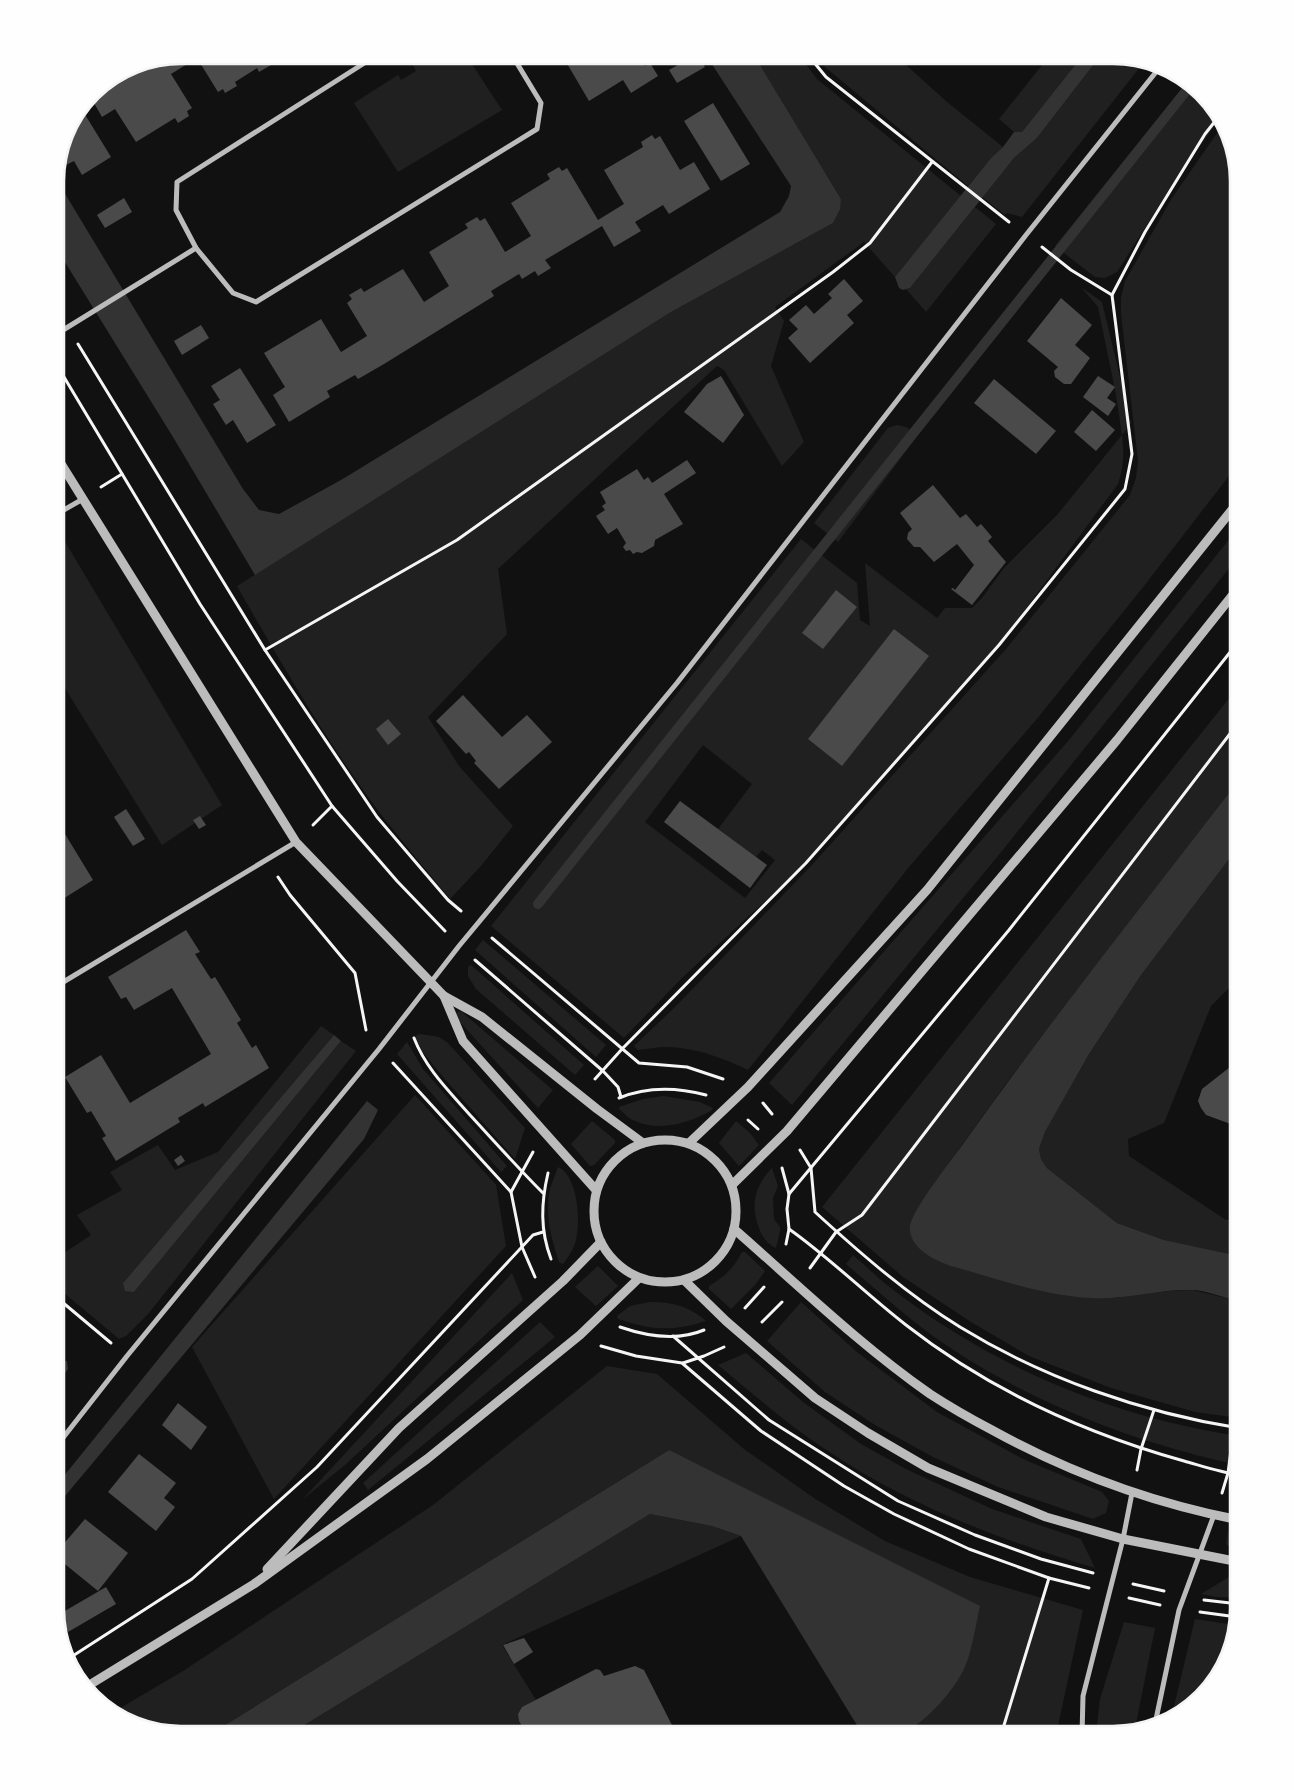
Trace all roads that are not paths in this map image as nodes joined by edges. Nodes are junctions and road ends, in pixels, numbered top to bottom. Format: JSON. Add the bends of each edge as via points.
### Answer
{"nodes":[{"id":1,"x":362,"y":64,"type":"edge"},
{"id":2,"x":517,"y":64,"type":"edge"},
{"id":3,"x":1156,"y":72,"type":"edge"},
{"id":4,"x":196,"y":248,"type":"junction"},
{"id":5,"x":64,"y":330,"type":"edge"},
{"id":6,"x":64,"y":468,"type":"edge"},
{"id":7,"x":83,"y":498,"type":"junction"},
{"id":8,"x":64,"y":510,"type":"edge"},
{"id":9,"x":1230,"y":512,"type":"edge"},
{"id":10,"x":1230,"y":598,"type":"edge"},
{"id":11,"x":296,"y":842,"type":"junction"},
{"id":12,"x":64,"y":982,"type":"edge"},
{"id":13,"x":431,"y":983,"type":"junction"},
{"id":14,"x":444,"y":996,"type":"junction"},
{"id":15,"x":643,"y":1143,"type":"junction"},
{"id":16,"x":689,"y":1144,"type":"junction"},
{"id":17,"x":732,"y":1185,"type":"junction"},
{"id":18,"x":596,"y":1190,"type":"junction"},
{"id":19,"x":734,"y":1229,"type":"junction"},
{"id":20,"x":601,"y":1242,"type":"junction"},
{"id":21,"x":639,"y":1278,"type":"junction"},
{"id":22,"x":684,"y":1280,"type":"junction"},
{"id":23,"x":64,"y":1436,"type":"edge"},
{"id":24,"x":1132,"y":1493,"type":"junction"},
{"id":25,"x":1214,"y":1515,"type":"junction"},
{"id":26,"x":1230,"y":1518,"type":"edge"},
{"id":27,"x":1123,"y":1539,"type":"junction"},
{"id":28,"x":1199,"y":1555,"type":"junction"},
{"id":29,"x":1230,"y":1560,"type":"edge"},
{"id":30,"x":254,"y":1584,"type":"junction"},
{"id":31,"x":90,"y":1683,"type":"edge"},
{"id":32,"x":1156,"y":1718,"type":"edge"},
{"id":33,"x":1082,"y":1726,"type":"edge"}],
"edges":[{"from":1,"to":4,"type":"street","via":[[176,182],[176,210]]},
{"from":2,"to":4,"type":"street","via":[[541,103],[537,129],[256,302],[233,293]]},
{"from":3,"to":13,"type":"street","via":[[676,683]]},
{"from":4,"to":5,"type":"street"},
{"from":6,"to":7,"type":"street"},
{"from":7,"to":8,"type":"street"},
{"from":7,"to":11,"type":"street"},
{"from":9,"to":16,"type":"street","via":[[927,890],[748,1087]]},
{"from":10,"to":17,"type":"street","via":[[1117,740],[787,1131]]},
{"from":11,"to":12,"type":"street"},
{"from":11,"to":13,"type":"street"},
{"from":13,"to":14,"type":"street"},
{"from":13,"to":23,"type":"street"},
{"from":14,"to":15,"type":"street","via":[[482,1017]]},
{"from":14,"to":18,"type":"street","via":[[463,1041]]},
{"from":15,"to":16,"type":"street","via":[[666,1140]]},
{"from":15,"to":18,"type":"street","via":[[622,1153],[603,1175]]},
{"from":16,"to":17,"type":"street","via":[[715,1160]]},
{"from":17,"to":19,"type":"street","via":[[736,1207]]},
{"from":18,"to":20,"type":"street","via":[[594,1217]]},
{"from":19,"to":22,"type":"street","via":[[716,1261],[701,1273]]},
{"from":19,"to":24,"type":"street","via":[[797,1286],[931,1395],[1016,1444]]},
{"from":20,"to":21,"type":"street","via":[[616,1264]]},
{"from":20,"to":30,"type":"street","via":[[544,1298],[399,1428]]},
{"from":21,"to":22,"type":"street","via":[[661,1282]]},
{"from":21,"to":30,"type":"street","via":[[580,1335],[427,1459]]},
{"from":22,"to":27,"type":"street","via":[[814,1398],[868,1433],[928,1468],[1046,1517]]},
{"from":24,"to":25,"type":"street"},
{"from":24,"to":27,"type":"street"},
{"from":25,"to":26,"type":"street"},
{"from":25,"to":28,"type":"street"},
{"from":27,"to":28,"type":"street"},
{"from":27,"to":33,"type":"street","via":[[1083,1696]]},
{"from":28,"to":29,"type":"street"},
{"from":28,"to":32,"type":"street","via":[[1179,1610]]},
{"from":30,"to":31,"type":"street"}]}
